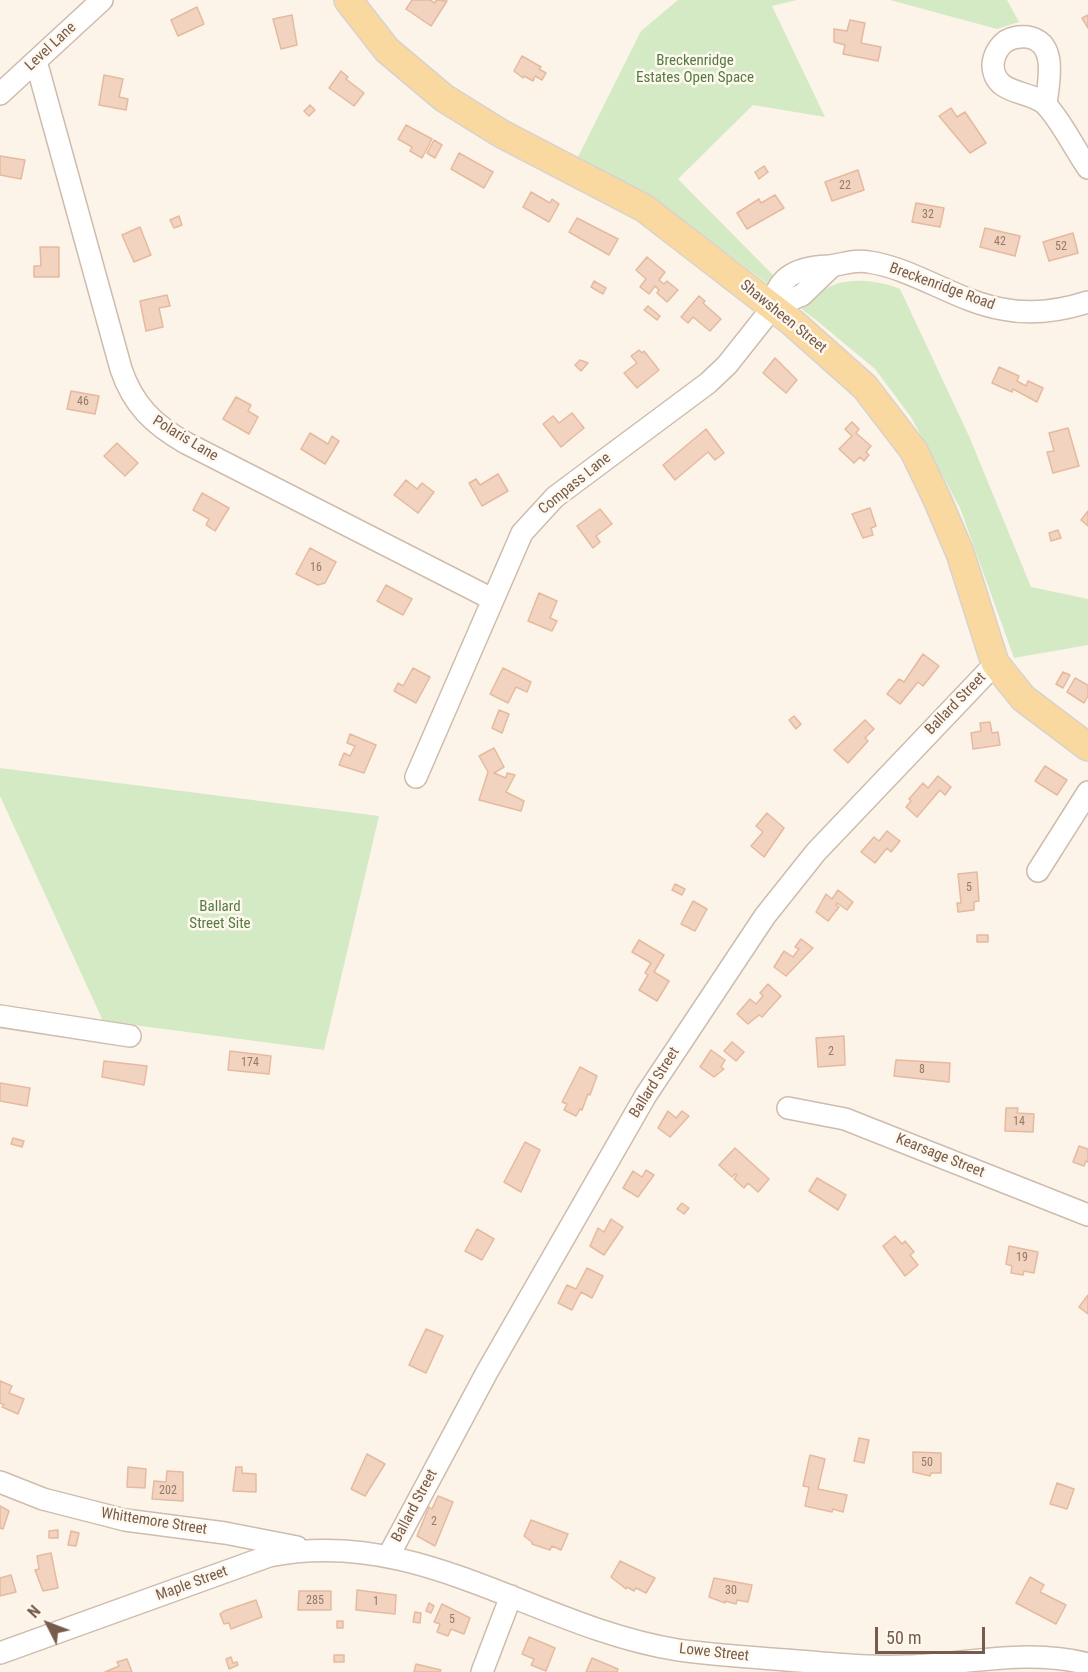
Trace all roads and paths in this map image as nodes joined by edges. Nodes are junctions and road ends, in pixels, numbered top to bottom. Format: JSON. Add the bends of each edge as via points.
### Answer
{"nodes":[{"id":1,"x":102,"y":0,"type":"edge"},
{"id":2,"x":348,"y":0,"type":"edge"},
{"id":3,"x":36,"y":61,"type":"junction"},
{"id":4,"x":0,"y":94,"type":"edge"},
{"id":5,"x":1046,"y":105,"type":"dead end"},
{"id":6,"x":1088,"y":168,"type":"edge"},
{"id":7,"x":1087,"y":305,"type":"edge"},
{"id":8,"x":773,"y":307,"type":"junction"},
{"id":9,"x":492,"y":598,"type":"junction"},
{"id":10,"x":995,"y":664,"type":"junction"},
{"id":11,"x":1088,"y":747,"type":"edge"},
{"id":12,"x":416,"y":777,"type":"dead end"},
{"id":13,"x":1088,"y":792,"type":"edge"},
{"id":14,"x":1038,"y":871,"type":"dead end"},
{"id":15,"x":0,"y":1016,"type":"edge"},
{"id":16,"x":130,"y":1036,"type":"dead end"},
{"id":17,"x":789,"y":1108,"type":"dead end"},
{"id":18,"x":1088,"y":1215,"type":"edge"},
{"id":19,"x":0,"y":1482,"type":"edge"},
{"id":20,"x":312,"y":1550,"type":"junction"},
{"id":21,"x":389,"y":1555,"type":"junction"},
{"id":22,"x":511,"y":1596,"type":"junction"},
{"id":23,"x":0,"y":1653,"type":"edge"},
{"id":24,"x":1088,"y":1664,"type":"edge"},
{"id":25,"x":482,"y":1672,"type":"edge"}],
"edges":[{"from":1,"to":3,"type":"street","name":"Level Lane"},
{"from":2,"to":8,"type":"main road","name":"Shawsheen Street","via":[[387,50],[444,98],[495,130],[644,208]]},
{"from":3,"to":4,"type":"street","name":"Level Lane"},
{"from":3,"to":9,"type":"street","name":"Polaris Lane","via":[[121,369],[140,408],[180,439]]},
{"from":5,"to":6,"type":"street"},
{"from":7,"to":8,"type":"street","name":"Breckenridge Road","via":[[1044,311],[1002,309],[870,262],[846,261],[809,267],[785,279],[776,289]]},
{"from":8,"to":9,"type":"street","name":"Compass Lane","via":[[708,383],[537,513],[522,533]]},
{"from":8,"to":10,"type":"main road","name":"Shawsheen Street","via":[[865,387],[914,451],[960,553]]},
{"from":9,"to":12,"type":"street","name":"Compass Lane"},
{"from":10,"to":11,"type":"main road","name":"Shawsheen Street","via":[[1023,698]]},
{"from":10,"to":21,"type":"street","name":"Ballard Street","via":[[816,852],[765,915],[646,1095],[487,1372]]},
{"from":13,"to":14,"type":"street"},
{"from":15,"to":16,"type":"street"},
{"from":17,"to":18,"type":"street","name":"Kearsage Street","via":[[845,1119]]},
{"from":19,"to":20,"type":"street","name":"Whittemore Street","via":[[43,1499],[125,1520],[225,1533]]},
{"from":20,"to":21,"type":"street","name":"Maple Street"},
{"from":20,"to":23,"type":"street","name":"Maple Street","via":[[269,1556]]},
{"from":21,"to":22,"type":"street","name":"Lowe Street"},
{"from":22,"to":24,"type":"street","name":"Lowe Street","via":[[625,1638],[705,1653],[857,1666],[1030,1656]]},
{"from":22,"to":25,"type":"street"}]}
